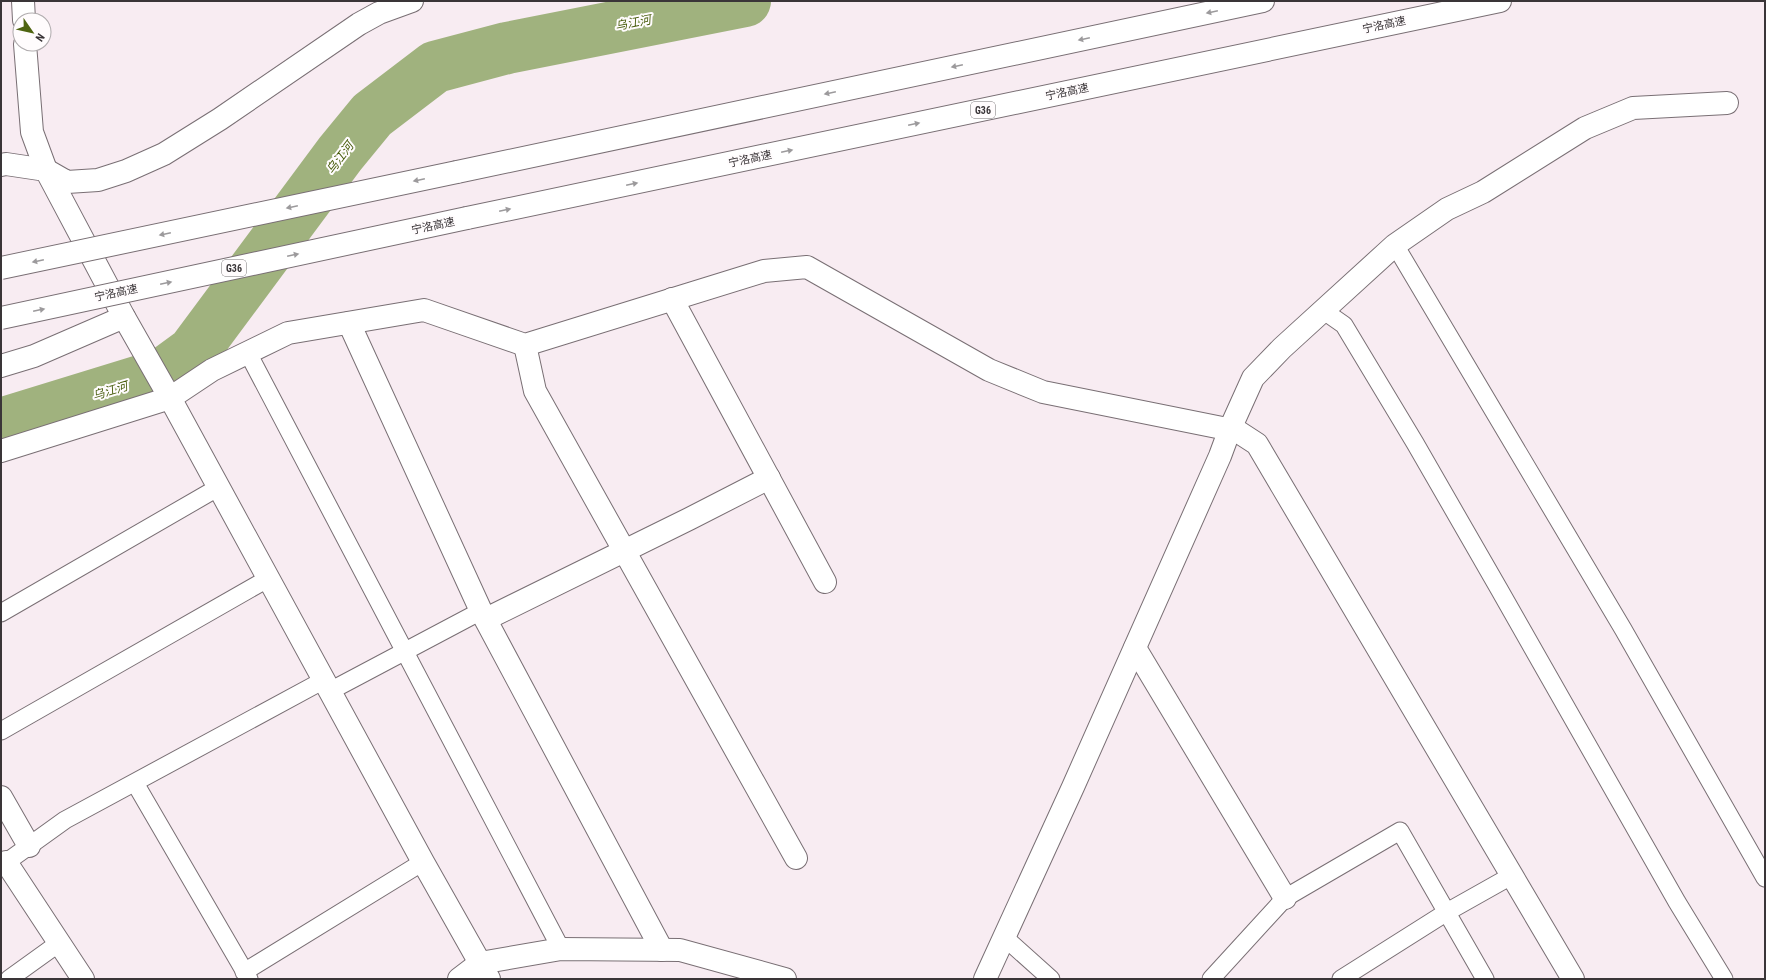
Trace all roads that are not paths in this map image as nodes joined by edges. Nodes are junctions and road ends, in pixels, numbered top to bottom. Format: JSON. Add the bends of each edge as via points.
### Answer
{"nodes":[{"id":1,"x":23,"y":1,"type":"edge"},
{"id":2,"x":412,"y":1,"type":"edge"},
{"id":3,"x":1263,"y":1,"type":"edge"},
{"id":4,"x":1500,"y":1,"type":"edge"},
{"id":5,"x":24,"y":12,"type":"edge"},
{"id":6,"x":26,"y":52,"type":"edge"},
{"id":7,"x":1727,"y":103,"type":"dead end"},
{"id":8,"x":1,"y":165,"type":"edge"},
{"id":9,"x":46,"y":170,"type":"junction"},
{"id":10,"x":1395,"y":245,"type":"junction"},
{"id":11,"x":1,"y":268,"type":"edge"},
{"id":12,"x":672,"y":299,"type":"junction"},
{"id":13,"x":1324,"y":311,"type":"junction"},
{"id":14,"x":124,"y":317,"type":"junction"},
{"id":15,"x":1,"y":318,"type":"edge"},
{"id":16,"x":349,"y":323,"type":"junction"},
{"id":17,"x":525,"y":345,"type":"junction"},
{"id":18,"x":248,"y":353,"type":"junction"},
{"id":19,"x":1,"y":366,"type":"edge"},
{"id":20,"x":170,"y":398,"type":"junction"},
{"id":21,"x":1230,"y":429,"type":"junction"},
{"id":22,"x":1,"y":451,"type":"edge"},
{"id":23,"x":769,"y":478,"type":"junction"},
{"id":24,"x":219,"y":487,"type":"junction"},
{"id":25,"x":624,"y":551,"type":"junction"},
{"id":26,"x":269,"y":578,"type":"junction"},
{"id":27,"x":825,"y":582,"type":"dead end"},
{"id":28,"x":1,"y":613,"type":"edge"},
{"id":29,"x":484,"y":615,"type":"junction"},
{"id":30,"x":1135,"y":648,"type":"junction"},
{"id":31,"x":405,"y":651,"type":"junction"},
{"id":32,"x":327,"y":685,"type":"junction"},
{"id":33,"x":1,"y":731,"type":"edge"},
{"id":34,"x":135,"y":783,"type":"junction"},
{"id":35,"x":1,"y":797,"type":"edge"},
{"id":36,"x":29,"y":846,"type":"junction"},
{"id":37,"x":796,"y":858,"type":"dead end"},
{"id":38,"x":423,"y":862,"type":"junction"},
{"id":39,"x":4,"y":864,"type":"edge"},
{"id":40,"x":1511,"y":876,"type":"junction"},
{"id":41,"x":1765,"y":878,"type":"edge"},
{"id":42,"x":1285,"y":898,"type":"junction"},
{"id":43,"x":1447,"y":912,"type":"junction"},
{"id":44,"x":1004,"y":937,"type":"junction"},
{"id":45,"x":60,"y":943,"type":"junction"},
{"id":46,"x":562,"y":949,"type":"junction"},
{"id":47,"x":662,"y":950,"type":"junction"},
{"id":48,"x":484,"y":971,"type":"edge"},
{"id":49,"x":247,"y":975,"type":"edge"},
{"id":50,"x":9,"y":979,"type":"edge"},
{"id":51,"x":83,"y":979,"type":"edge"},
{"id":52,"x":459,"y":979,"type":"edge"},
{"id":53,"x":785,"y":979,"type":"edge"},
{"id":54,"x":985,"y":979,"type":"edge"},
{"id":55,"x":1051,"y":979,"type":"edge"},
{"id":56,"x":1211,"y":979,"type":"edge"},
{"id":57,"x":1340,"y":979,"type":"edge"},
{"id":58,"x":1485,"y":979,"type":"edge"},
{"id":59,"x":1573,"y":979,"type":"edge"},
{"id":60,"x":1724,"y":979,"type":"edge"}],
"edges":[{"from":1,"to":5,"type":"main road"},
{"from":2,"to":9,"type":"main road","via":[[379,13],[360,24],[164,154],[98,180],[67,182]]},
{"from":3,"to":11,"type":"main road","one_way":true,"bridge":true},
{"from":15,"to":4,"type":"main road","name":"宁洛高速","number":"G36","one_way":true,"bridge":true},
{"from":6,"to":9,"type":"main road","via":[[32,132]]},
{"from":7,"to":10,"type":"main road","via":[[1632,108],[1585,128],[1483,192],[1447,209]]},
{"from":8,"to":9,"type":"main road"},
{"from":9,"to":14,"type":"main road"},
{"from":10,"to":13,"type":"main road"},
{"from":10,"to":41,"type":"lane","via":[[1623,629]]},
{"from":12,"to":17,"type":"main road"},
{"from":12,"to":21,"type":"main road","via":[[764,271],[807,267],[989,370],[1043,392]]},
{"from":12,"to":23,"type":"main road"},
{"from":13,"to":21,"type":"main road","via":[[1253,378]]},
{"from":13,"to":60,"type":"lane","via":[[1344,325]]},
{"from":14,"to":19,"type":"main road","via":[[34,356]]},
{"from":14,"to":20,"type":"main road"},
{"from":16,"to":17,"type":"main road","via":[[424,310]]},
{"from":16,"to":18,"type":"main road","via":[[288,333]]},
{"from":16,"to":29,"type":"main road"},
{"from":17,"to":25,"type":"main road","via":[[535,391]]},
{"from":18,"to":20,"type":"main road","via":[[212,370]]},
{"from":18,"to":31,"type":"lane"},
{"from":20,"to":22,"type":"main road"},
{"from":20,"to":24,"type":"main road"},
{"from":21,"to":30,"type":"main road"},
{"from":21,"to":40,"type":"main road","via":[[1257,444]]},
{"from":23,"to":25,"type":"main road"},
{"from":23,"to":27,"type":"main road"},
{"from":24,"to":26,"type":"main road"},
{"from":24,"to":28,"type":"lane"},
{"from":25,"to":29,"type":"main road"},
{"from":25,"to":37,"type":"main road"},
{"from":26,"to":32,"type":"main road"},
{"from":26,"to":33,"type":"lane"},
{"from":29,"to":31,"type":"lane"},
{"from":29,"to":47,"type":"main road"},
{"from":30,"to":42,"type":"main road"},
{"from":30,"to":44,"type":"main road"},
{"from":31,"to":32,"type":"lane"},
{"from":31,"to":46,"type":"lane"},
{"from":32,"to":34,"type":"lane"},
{"from":32,"to":38,"type":"main road"},
{"from":34,"to":36,"type":"lane","via":[[66,820]]},
{"from":34,"to":49,"type":"lane"},
{"from":35,"to":36,"type":"main road"},
{"from":36,"to":39,"type":"lane"},
{"from":38,"to":48,"type":"main road"},
{"from":38,"to":49,"type":"lane"},
{"from":39,"to":45,"type":"main road"},
{"from":40,"to":43,"type":"lane"},
{"from":40,"to":59,"type":"main road"},
{"from":42,"to":43,"type":"lane","via":[[1400,831]]},
{"from":42,"to":56,"type":"lane"},
{"from":43,"to":57,"type":"lane"},
{"from":43,"to":58,"type":"lane"},
{"from":44,"to":54,"type":"main road"},
{"from":44,"to":55,"type":"lane"},
{"from":45,"to":50,"type":"lane"},
{"from":45,"to":51,"type":"main road"},
{"from":46,"to":47,"type":"main road"},
{"from":46,"to":48,"type":"main road"},
{"from":47,"to":53,"type":"main road","via":[[680,950]]},
{"from":48,"to":52,"type":"main road"}]}
